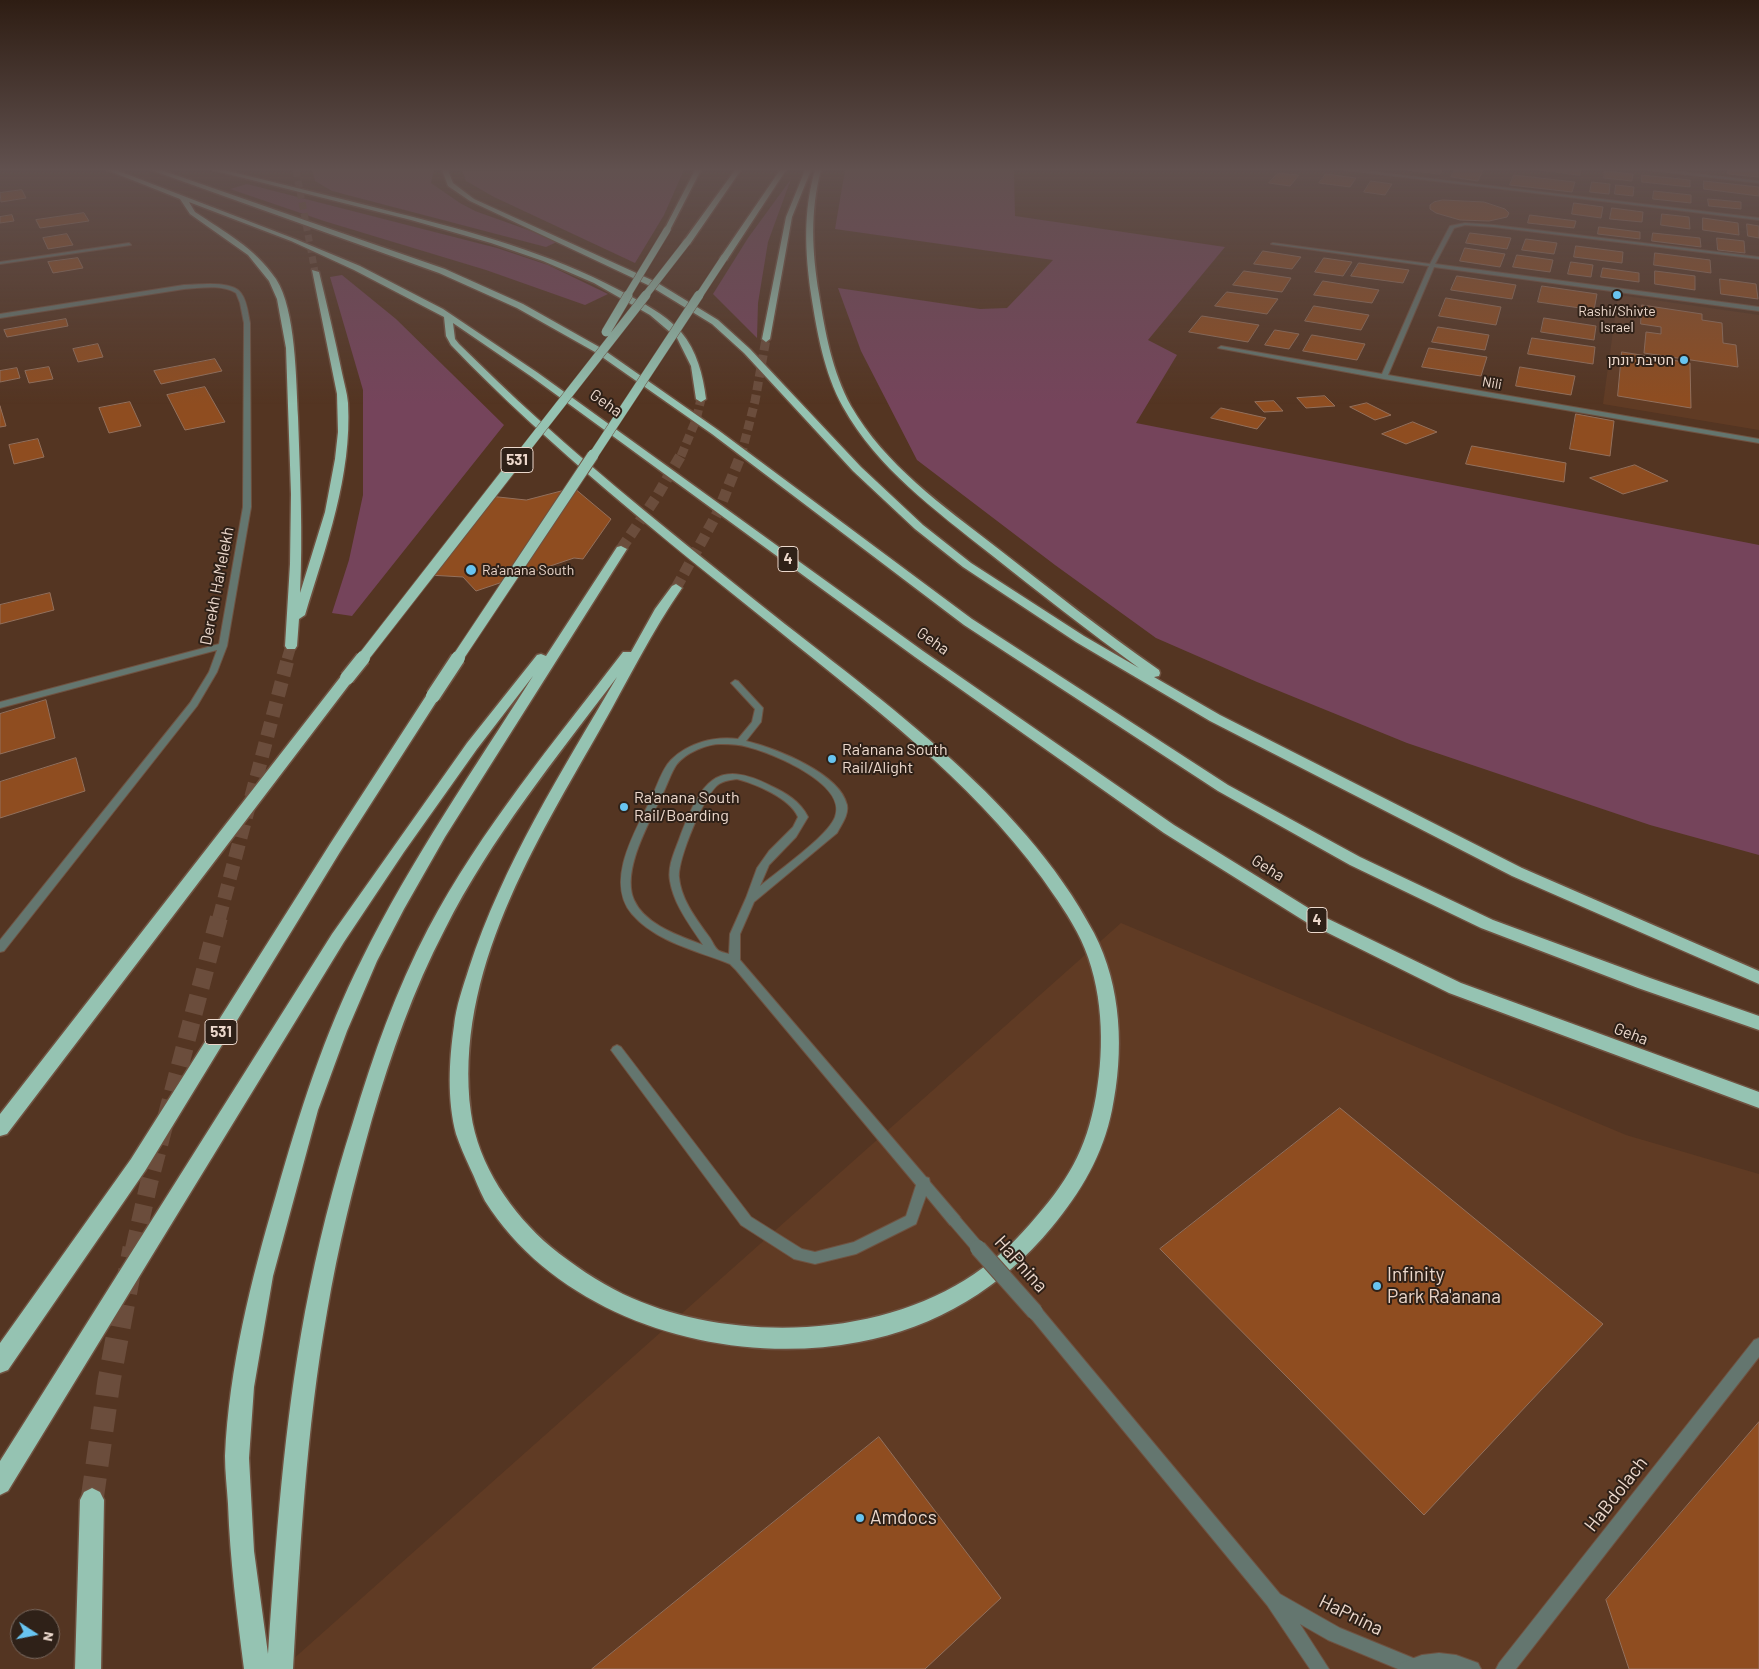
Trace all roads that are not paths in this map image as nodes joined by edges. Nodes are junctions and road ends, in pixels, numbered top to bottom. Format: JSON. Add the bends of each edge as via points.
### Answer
{"nodes":[{"id":1,"x":103,"y":248,"type":"edge"},
{"id":2,"x":243,"y":248,"type":"edge"},
{"id":3,"x":310,"y":248,"type":"edge"},
{"id":4,"x":381,"y":248,"type":"edge"},
{"id":5,"x":516,"y":248,"type":"edge"},
{"id":6,"x":575,"y":248,"type":"edge"},
{"id":7,"x":656,"y":248,"type":"edge"},
{"id":8,"x":682,"y":248,"type":"edge"},
{"id":9,"x":731,"y":248,"type":"edge"},
{"id":10,"x":783,"y":248,"type":"edge"},
{"id":11,"x":811,"y":248,"type":"edge"},
{"id":12,"x":1302,"y":248,"type":"edge"},
{"id":13,"x":1441,"y":248,"type":"edge"},
{"id":14,"x":1675,"y":248,"type":"edge"},
{"id":15,"x":1759,"y":258,"type":"edge"},
{"id":16,"x":0,"y":263,"type":"edge"},
{"id":17,"x":1432,"y":265,"type":"junction"},
{"id":18,"x":315,"y":272,"type":"tunnel mouth"},
{"id":19,"x":1759,"y":309,"type":"edge"},
{"id":20,"x":0,"y":316,"type":"edge"},
{"id":21,"x":448,"y":316,"type":"junction"},
{"id":22,"x":766,"y":339,"type":"tunnel mouth"},
{"id":23,"x":1221,"y":348,"type":"dead end"},
{"id":24,"x":1384,"y":377,"type":"junction"},
{"id":25,"x":569,"y":394,"type":"junction"},
{"id":26,"x":701,"y":399,"type":"tunnel mouth"},
{"id":27,"x":1759,"y":441,"type":"edge"},
{"id":28,"x":621,"y":549,"type":"tunnel mouth"},
{"id":29,"x":594,"y":590,"type":"junction"},
{"id":30,"x":223,"y":646,"type":"junction"},
{"id":31,"x":735,"y":683,"type":"dead end"},
{"id":32,"x":0,"y":705,"type":"edge"},
{"id":33,"x":1215,"y":718,"type":"junction"},
{"id":34,"x":740,"y":742,"type":"junction"},
{"id":35,"x":750,"y":900,"type":"junction"},
{"id":36,"x":0,"y":948,"type":"edge"},
{"id":37,"x":714,"y":953,"type":"junction"},
{"id":38,"x":734,"y":961,"type":"junction"},
{"id":39,"x":1759,"y":978,"type":"edge"},
{"id":40,"x":1759,"y":1023,"type":"edge"},
{"id":41,"x":617,"y":1050,"type":"dead end"},
{"id":42,"x":1759,"y":1100,"type":"edge"},
{"id":43,"x":0,"y":1128,"type":"edge"},
{"id":44,"x":924,"y":1182,"type":"junction"},
{"id":45,"x":1759,"y":1344,"type":"edge"},
{"id":46,"x":0,"y":1362,"type":"edge"},
{"id":47,"x":0,"y":1483,"type":"edge"},
{"id":48,"x":92,"y":1500,"type":"tunnel mouth"},
{"id":49,"x":1273,"y":1599,"type":"junction"},
{"id":50,"x":1409,"y":1668,"type":"edge"},
{"id":51,"x":88,"y":1669,"type":"edge"},
{"id":52,"x":257,"y":1669,"type":"edge"},
{"id":53,"x":280,"y":1669,"type":"edge"},
{"id":54,"x":1320,"y":1669,"type":"edge"},
{"id":55,"x":1472,"y":1669,"type":"edge"},
{"id":56,"x":1505,"y":1669,"type":"edge"}],
"edges":[{"from":1,"to":16,"type":"street"},
{"from":2,"to":18,"type":"highway","via":[[273,281],[281,299],[290,348],[296,494],[291,643],[324,537],[338,479],[343,438],[343,403]]},
{"from":3,"to":21,"type":"highway","name":"Geha","number":"4"},
{"from":4,"to":40,"type":"highway","via":[[520,306],[598,350],[715,432],[968,622],[1222,788],[1355,861],[1487,924]]},
{"from":5,"to":26,"type":"highway","via":[[592,278],[663,320],[689,350]]},
{"from":6,"to":33,"type":"highway","via":[[653,284],[715,322],[748,351],[891,503],[943,547],[1080,639]]},
{"from":7,"to":25,"type":"highway","bridge":true},
{"from":8,"to":25,"type":"highway","number":"531","bridge":true},
{"from":9,"to":46,"type":"highway","number":"531","bridge":true,"via":[[433,696],[138,1165]]},
{"from":10,"to":22,"type":"highway"},
{"from":11,"to":33,"type":"highway","via":[[819,326],[834,379],[848,407],[892,466],[946,514]]},
{"from":12,"to":17,"type":"street"},
{"from":13,"to":17,"type":"street"},
{"from":14,"to":15,"type":"street"},
{"from":17,"to":19,"type":"street"},
{"from":17,"to":24,"type":"street"},
{"from":20,"to":30,"type":"street","name":"Derekh HaMelekh","via":[[184,287],[224,287],[239,293],[247,323],[247,507]]},
{"from":21,"to":42,"type":"highway","name":"Geha","number":"4","via":[[638,448],[919,654],[1169,829],[1312,918],[1455,988]]},
{"from":21,"to":53,"type":"highway","via":[[450,340],[516,406],[633,508],[942,760],[1021,839],[1072,909],[1088,938],[1101,971],[1111,1052],[1104,1103],[1089,1156],[1063,1198],[1034,1236],[1003,1265],[959,1296],[909,1318],[846,1334],[789,1338],[716,1334],[651,1317],[600,1294],[571,1276],[510,1224],[482,1176],[465,1134],[459,1080],[464,1014],[483,946],[506,888],[544,814],[671,594],[467,874],[433,936],[380,1058],[340,1193],[322,1276],[289,1524]]},
{"from":23,"to":24,"type":"street","name":"Nili"},
{"from":24,"to":27,"type":"street","name":"Nili"},
{"from":25,"to":43,"type":"highway","number":"531","bridge":true},
{"from":28,"to":29,"type":"highway"},
{"from":29,"to":47,"type":"highway","via":[[472,746],[338,938]]},
{"from":29,"to":52,"type":"highway","via":[[438,836],[396,909],[338,1031],[308,1110],[263,1276],[243,1387],[238,1458],[242,1551]]},
{"from":30,"to":32,"type":"street"},
{"from":30,"to":36,"type":"street","name":"Derekh HaMelekh","via":[[213,672],[194,704]]},
{"from":31,"to":34,"type":"street","via":[[760,712]]},
{"from":33,"to":39,"type":"highway","via":[[1517,872]]},
{"from":34,"to":35,"type":"street","via":[[769,750],[827,782],[842,806],[841,818],[833,831]]},
{"from":34,"to":37,"type":"street","via":[[705,743],[673,763],[628,857],[625,874],[632,906],[645,920],[659,930]]},
{"from":35,"to":37,"type":"street","via":[[767,859],[800,827],[803,817],[792,802],[762,784],[744,777],[718,779],[701,798],[674,868],[678,895]]},
{"from":35,"to":38,"type":"street","via":[[735,934]]},
{"from":37,"to":38,"type":"street"},
{"from":38,"to":44,"type":"street","name":"HaPnina"},
{"from":41,"to":44,"type":"street","via":[[746,1222],[799,1255],[814,1258],[856,1248],[910,1220]]},
{"from":44,"to":49,"type":"street","name":"HaPnina","bridge":true},
{"from":45,"to":56,"type":"street","name":"HaBdolach"},
{"from":48,"to":51,"type":"highway"},
{"from":49,"to":50,"type":"street","name":"HaPnina","via":[[1334,1634]]},
{"from":49,"to":54,"type":"street","name":"HaPnina"},
{"from":50,"to":55,"type":"street","via":[[1438,1662]]}]}
